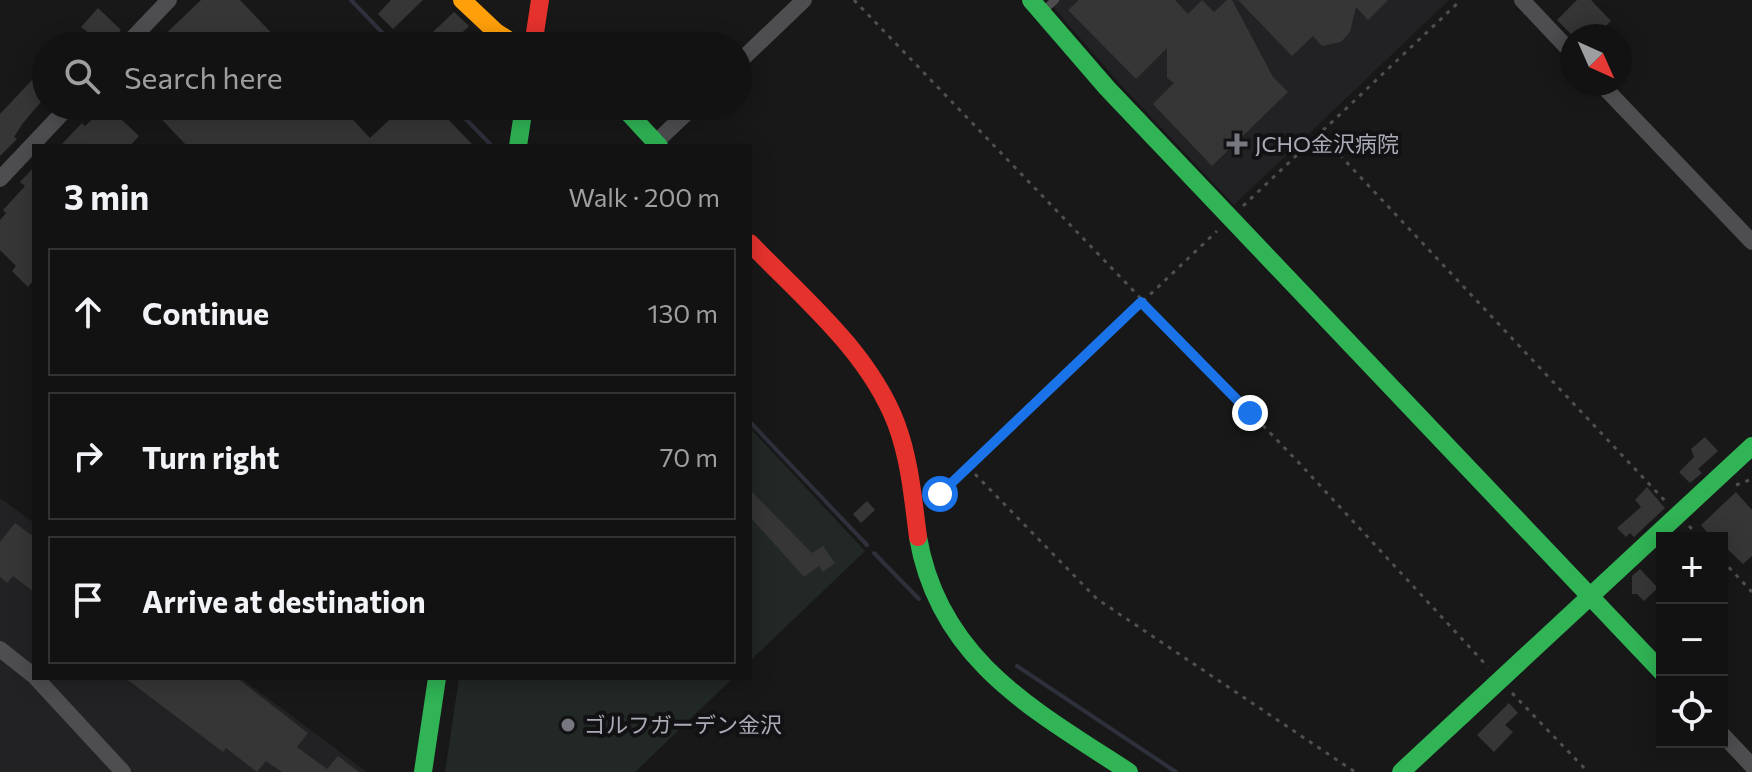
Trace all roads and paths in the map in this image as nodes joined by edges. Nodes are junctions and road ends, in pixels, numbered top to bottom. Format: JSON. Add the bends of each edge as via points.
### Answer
{"nodes":[{"id":1,"x":169,"y":0,"type":"edge"},
{"id":2,"x":462,"y":0,"type":"edge"},
{"id":3,"x":540,"y":0,"type":"edge"},
{"id":4,"x":804,"y":0,"type":"edge"},
{"id":5,"x":854,"y":0,"type":"edge"},
{"id":6,"x":1461,"y":0,"type":"edge"},
{"id":7,"x":1522,"y":0,"type":"edge"},
{"id":8,"x":1042,"y":4,"type":"edge"},
{"id":9,"x":138,"y":32,"type":"edge"},
{"id":10,"x":496,"y":32,"type":"edge"},
{"id":11,"x":535,"y":32,"type":"edge"},
{"id":12,"x":1560,"y":40,"type":"edge"},
{"id":13,"x":752,"y":50,"type":"edge"},
{"id":14,"x":1612,"y":96,"type":"edge"},
{"id":15,"x":54,"y":120,"type":"edge"},
{"id":16,"x":522,"y":120,"type":"edge"},
{"id":17,"x":635,"y":120,"type":"edge"},
{"id":18,"x":681,"y":120,"type":"edge"},
{"id":19,"x":1319,"y":133,"type":"junction"},
{"id":20,"x":518,"y":144,"type":"edge"},
{"id":21,"x":658,"y":144,"type":"edge"},
{"id":22,"x":4,"y":167,"type":"edge"},
{"id":23,"x":1231,"y":217,"type":"junction"},
{"id":24,"x":1752,"y":242,"type":"edge"},
{"id":25,"x":752,"y":245,"type":"edge"},
{"id":26,"x":1141,"y":302,"type":"junction"},
{"id":27,"x":1752,"y":446,"type":"edge"},
{"id":28,"x":968,"y":467,"type":"junction"},
{"id":29,"x":915,"y":500,"type":"junction"},
{"id":30,"x":1680,"y":516,"type":"junction"},
{"id":31,"x":1728,"y":566,"type":"edge"},
{"id":32,"x":1752,"y":592,"type":"edge"},
{"id":33,"x":1590,"y":597,"type":"junction"},
{"id":34,"x":0,"y":649,"type":"edge"},
{"id":35,"x":1656,"y":666,"type":"edge"},
{"id":36,"x":32,"y":675,"type":"edge"},
{"id":37,"x":1499,"y":679,"type":"junction"},
{"id":38,"x":38,"y":680,"type":"edge"},
{"id":39,"x":437,"y":680,"type":"edge"},
{"id":40,"x":1728,"y":740,"type":"edge"},
{"id":41,"x":1752,"y":766,"type":"edge"},
{"id":42,"x":123,"y":772,"type":"edge"},
{"id":43,"x":423,"y":772,"type":"edge"},
{"id":44,"x":1129,"y":772,"type":"edge"},
{"id":45,"x":1355,"y":772,"type":"edge"},
{"id":46,"x":1401,"y":772,"type":"edge"},
{"id":47,"x":1588,"y":772,"type":"edge"}],
"edges":[{"from":1,"to":9,"type":"street"},
{"from":2,"to":10,"type":"street"},
{"from":3,"to":11,"type":"street"},
{"from":4,"to":13,"type":"street"},
{"from":5,"to":26,"type":"path"},
{"from":6,"to":19,"type":"path"},
{"from":7,"to":12,"type":"street"},
{"from":8,"to":23,"type":"street","via":[[1107,88]]},
{"from":14,"to":24,"type":"street"},
{"from":15,"to":22,"type":"street"},
{"from":16,"to":20,"type":"street"},
{"from":17,"to":21,"type":"street"},
{"from":18,"to":21,"type":"street"},
{"from":19,"to":23,"type":"path"},
{"from":19,"to":30,"type":"path"},
{"from":23,"to":26,"type":"path"},
{"from":23,"to":33,"type":"street"},
{"from":25,"to":29,"type":"street","via":[[836,332],[871,377],[899,432]]},
{"from":26,"to":28,"type":"path"},
{"from":26,"to":37,"type":"path"},
{"from":27,"to":30,"type":"street"},
{"from":28,"to":29,"type":"path","via":[[940,494]]},
{"from":28,"to":45,"type":"path","via":[[1097,599]]},
{"from":29,"to":44,"type":"street","via":[[927,576],[949,627],[967,651],[998,684]]},
{"from":30,"to":33,"type":"street"},
{"from":31,"to":32,"type":"path"},
{"from":33,"to":35,"type":"street"},
{"from":33,"to":37,"type":"street"},
{"from":34,"to":36,"type":"street"},
{"from":37,"to":46,"type":"street"},
{"from":37,"to":47,"type":"path"},
{"from":38,"to":42,"type":"street"},
{"from":39,"to":43,"type":"street"},
{"from":40,"to":41,"type":"street"}]}
